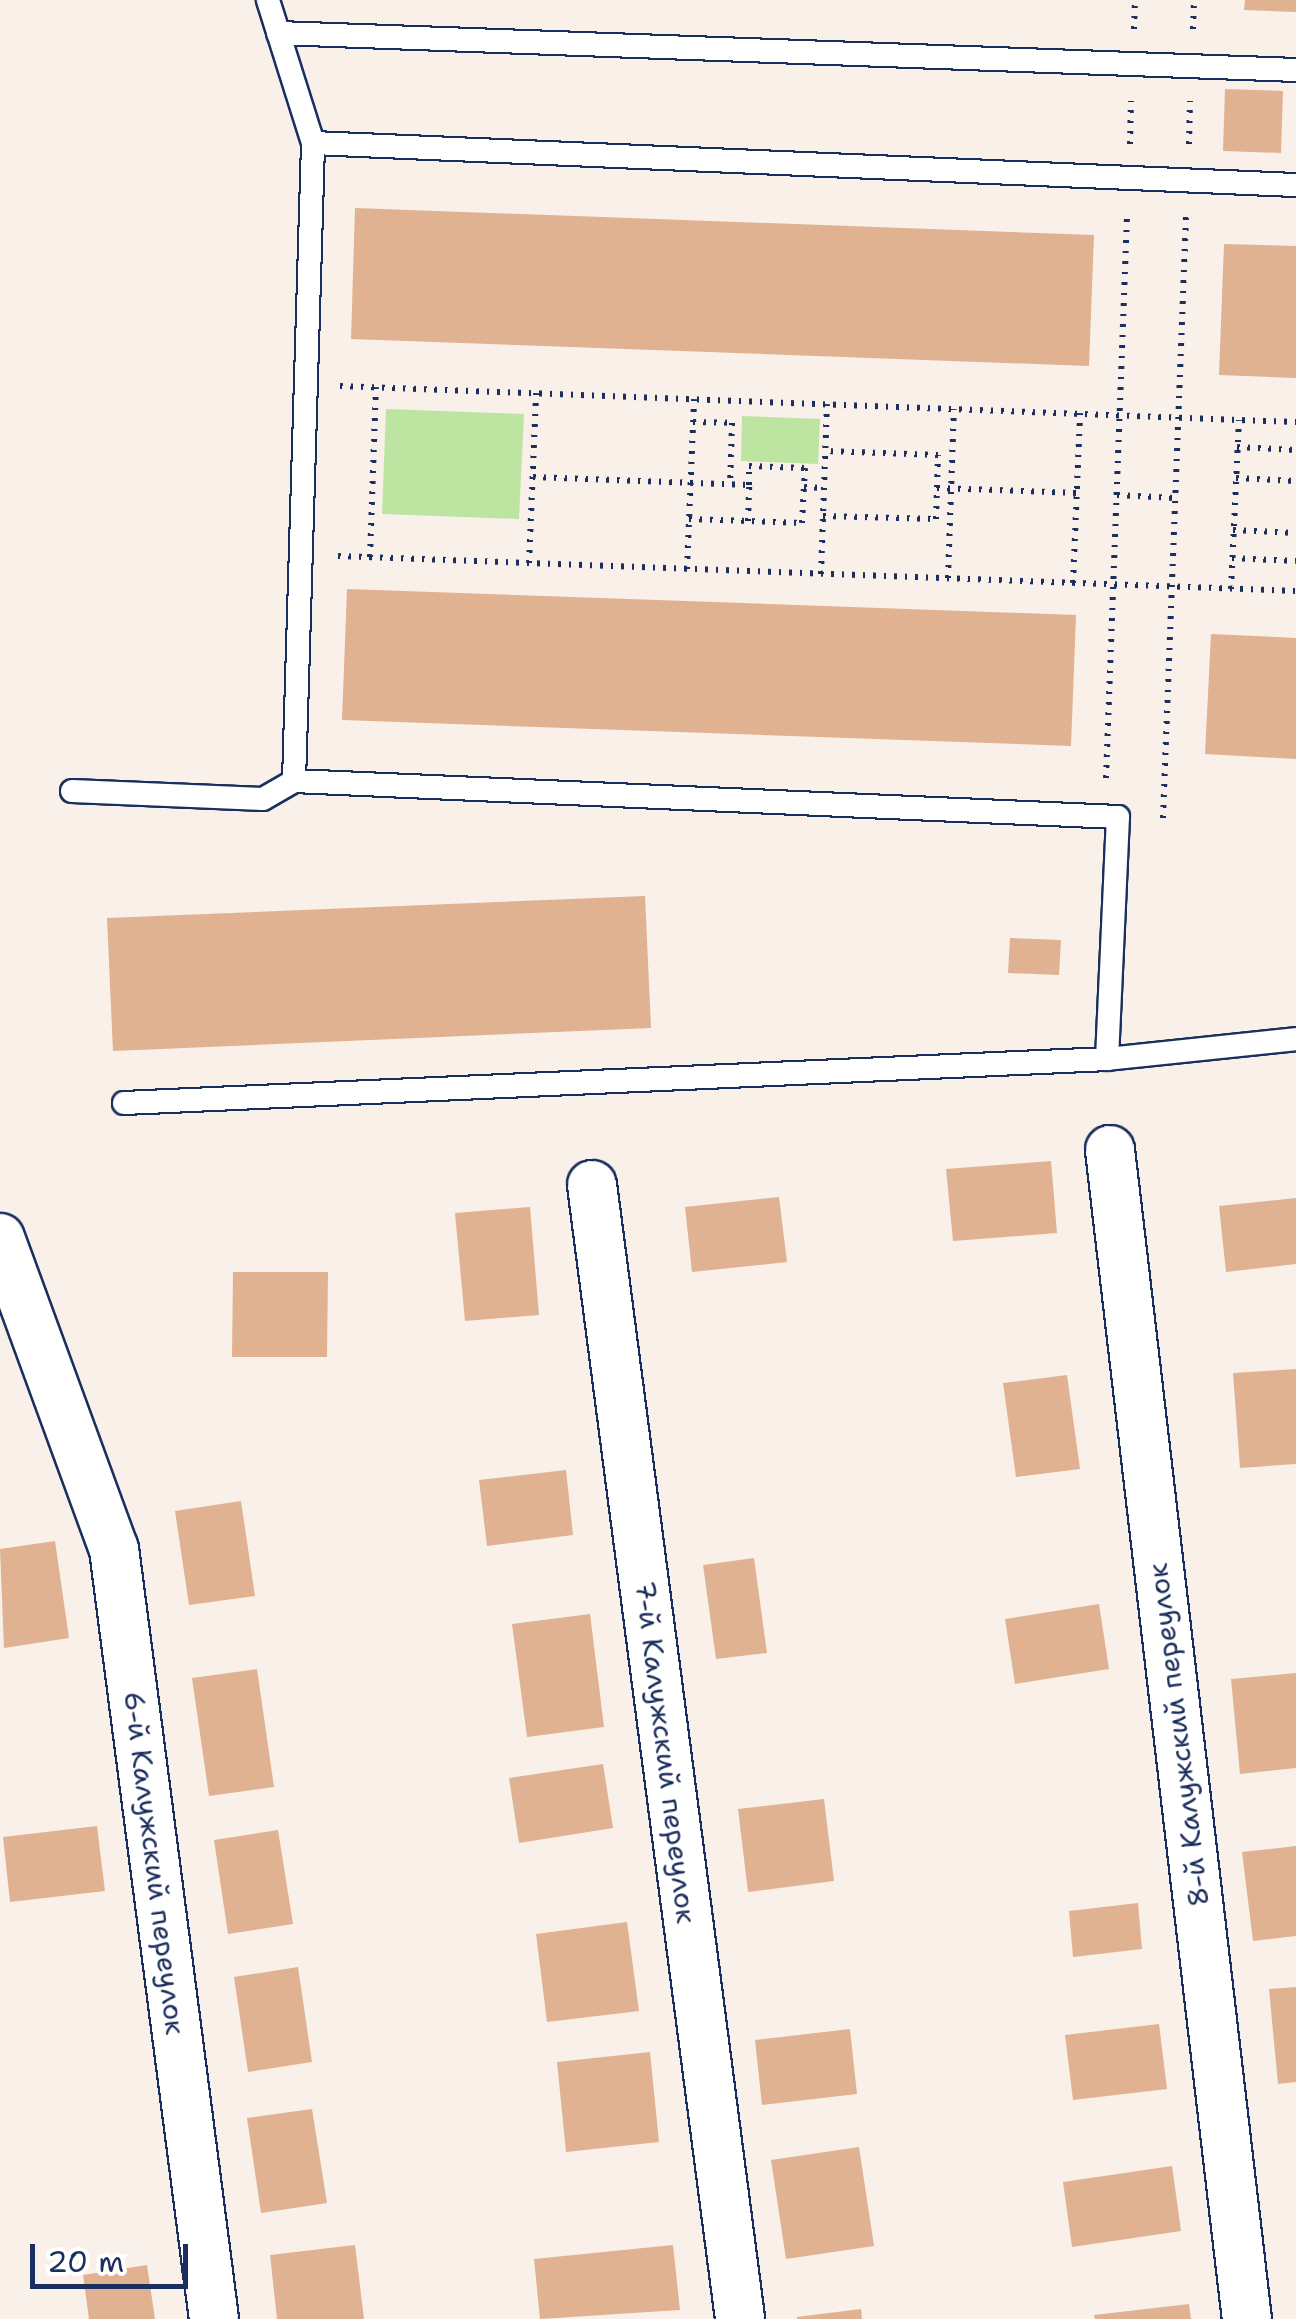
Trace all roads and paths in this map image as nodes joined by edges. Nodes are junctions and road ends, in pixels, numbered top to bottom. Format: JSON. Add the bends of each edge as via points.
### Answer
{"nodes":[{"id":1,"x":268,"y":0,"type":"edge"},
{"id":2,"x":1135,"y":0,"type":"edge"},
{"id":3,"x":1194,"y":0,"type":"edge"},
{"id":4,"x":278,"y":33,"type":"junction"},
{"id":5,"x":1132,"y":64,"type":"junction"},
{"id":6,"x":1191,"y":66,"type":"junction"},
{"id":7,"x":1296,"y":70,"type":"edge"},
{"id":8,"x":314,"y":142,"type":"junction"},
{"id":9,"x":1128,"y":178,"type":"junction"},
{"id":10,"x":1187,"y":180,"type":"junction"},
{"id":11,"x":1296,"y":185,"type":"edge"},
{"id":12,"x":304,"y":384,"type":"junction"},
{"id":13,"x":376,"y":388,"type":"junction"},
{"id":14,"x":536,"y":394,"type":"junction"},
{"id":15,"x":694,"y":399,"type":"junction"},
{"id":16,"x":827,"y":404,"type":"junction"},
{"id":17,"x":954,"y":409,"type":"junction"},
{"id":18,"x":1080,"y":414,"type":"junction"},
{"id":19,"x":1120,"y":415,"type":"junction"},
{"id":20,"x":1178,"y":418,"type":"junction"},
{"id":21,"x":1239,"y":420,"type":"junction"},
{"id":22,"x":693,"y":422,"type":"junction"},
{"id":23,"x":1296,"y":422,"type":"edge"},
{"id":24,"x":1237,"y":447,"type":"junction"},
{"id":25,"x":1296,"y":450,"type":"edge"},
{"id":26,"x":826,"y":451,"type":"junction"},
{"id":27,"x":533,"y":477,"type":"junction"},
{"id":28,"x":1236,"y":478,"type":"junction"},
{"id":29,"x":1296,"y":481,"type":"edge"},
{"id":30,"x":690,"y":483,"type":"junction"},
{"id":31,"x":730,"y":484,"type":"junction"},
{"id":32,"x":749,"y":485,"type":"junction"},
{"id":33,"x":804,"y":487,"type":"junction"},
{"id":34,"x":824,"y":488,"type":"junction"},
{"id":35,"x":937,"y":488,"type":"junction"},
{"id":36,"x":951,"y":488,"type":"junction"},
{"id":37,"x":1077,"y":492,"type":"junction"},
{"id":38,"x":1116,"y":496,"type":"junction"},
{"id":39,"x":1176,"y":498,"type":"junction"},
{"id":40,"x":823,"y":516,"type":"junction"},
{"id":41,"x":689,"y":519,"type":"junction"},
{"id":42,"x":748,"y":521,"type":"junction"},
{"id":43,"x":1233,"y":530,"type":"junction"},
{"id":44,"x":1296,"y":533,"type":"edge"},
{"id":45,"x":298,"y":554,"type":"junction"},
{"id":46,"x":370,"y":557,"type":"junction"},
{"id":47,"x":1232,"y":558,"type":"junction"},
{"id":48,"x":1296,"y":560,"type":"edge"},
{"id":49,"x":529,"y":563,"type":"junction"},
{"id":50,"x":687,"y":569,"type":"junction"},
{"id":51,"x":821,"y":574,"type":"junction"},
{"id":52,"x":948,"y":578,"type":"junction"},
{"id":53,"x":1073,"y":583,"type":"junction"},
{"id":54,"x":1114,"y":585,"type":"junction"},
{"id":55,"x":1172,"y":587,"type":"junction"},
{"id":56,"x":1231,"y":589,"type":"junction"},
{"id":57,"x":1296,"y":591,"type":"edge"},
{"id":58,"x":294,"y":780,"type":"junction"},
{"id":59,"x":72,"y":792,"type":"dead end"},
{"id":60,"x":1104,"y":816,"type":"junction"},
{"id":61,"x":1163,"y":818,"type":"dead end"},
{"id":62,"x":1296,"y":1039,"type":"edge"},
{"id":63,"x":1106,"y":1059,"type":"junction"},
{"id":64,"x":124,"y":1103,"type":"dead end"},
{"id":65,"x":1110,"y":1150,"type":"dead end"},
{"id":66,"x":592,"y":1185,"type":"dead end"},
{"id":67,"x":0,"y":1238,"type":"edge"},
{"id":68,"x":214,"y":2319,"type":"edge"},
{"id":69,"x":740,"y":2319,"type":"edge"},
{"id":70,"x":1247,"y":2319,"type":"edge"}],
"edges":[{"from":1,"to":4,"type":"lane"},
{"from":2,"to":5,"type":"path"},
{"from":3,"to":6,"type":"path"},
{"from":4,"to":5,"type":"lane"},
{"from":4,"to":8,"type":"lane"},
{"from":5,"to":6,"type":"lane"},
{"from":5,"to":9,"type":"path"},
{"from":6,"to":7,"type":"lane"},
{"from":6,"to":10,"type":"path"},
{"from":8,"to":9,"type":"lane"},
{"from":8,"to":12,"type":"lane"},
{"from":9,"to":10,"type":"lane"},
{"from":9,"to":19,"type":"path"},
{"from":10,"to":11,"type":"lane"},
{"from":10,"to":20,"type":"path"},
{"from":12,"to":13,"type":"path"},
{"from":12,"to":45,"type":"lane"},
{"from":13,"to":14,"type":"path"},
{"from":13,"to":46,"type":"path"},
{"from":14,"to":15,"type":"path"},
{"from":14,"to":27,"type":"path"},
{"from":15,"to":16,"type":"path"},
{"from":15,"to":22,"type":"path"},
{"from":16,"to":17,"type":"path"},
{"from":16,"to":26,"type":"path"},
{"from":17,"to":18,"type":"path"},
{"from":17,"to":36,"type":"path"},
{"from":18,"to":19,"type":"path"},
{"from":18,"to":37,"type":"path"},
{"from":19,"to":20,"type":"path"},
{"from":19,"to":38,"type":"path"},
{"from":20,"to":21,"type":"path"},
{"from":20,"to":39,"type":"path"},
{"from":21,"to":23,"type":"path"},
{"from":21,"to":24,"type":"path"},
{"from":22,"to":30,"type":"path"},
{"from":22,"to":31,"type":"path","via":[[732,423]]},
{"from":24,"to":25,"type":"path"},
{"from":24,"to":28,"type":"path"},
{"from":26,"to":34,"type":"path"},
{"from":26,"to":35,"type":"path","via":[[938,456]]},
{"from":27,"to":30,"type":"path"},
{"from":27,"to":49,"type":"path"},
{"from":28,"to":29,"type":"path"},
{"from":28,"to":43,"type":"path"},
{"from":30,"to":31,"type":"path"},
{"from":30,"to":41,"type":"path"},
{"from":31,"to":32,"type":"path"},
{"from":32,"to":33,"type":"path","via":[[750,466],[805,468]]},
{"from":32,"to":42,"type":"path"},
{"from":33,"to":34,"type":"path"},
{"from":33,"to":42,"type":"path","via":[[802,523]]},
{"from":34,"to":40,"type":"path"},
{"from":35,"to":36,"type":"path"},
{"from":35,"to":40,"type":"path","via":[[936,520]]},
{"from":36,"to":37,"type":"path"},
{"from":36,"to":52,"type":"path"},
{"from":37,"to":53,"type":"path"},
{"from":38,"to":39,"type":"path"},
{"from":38,"to":54,"type":"path"},
{"from":39,"to":55,"type":"path"},
{"from":40,"to":51,"type":"path"},
{"from":41,"to":42,"type":"path"},
{"from":41,"to":50,"type":"path"},
{"from":43,"to":44,"type":"path"},
{"from":43,"to":47,"type":"path"},
{"from":45,"to":46,"type":"path"},
{"from":45,"to":58,"type":"lane"},
{"from":46,"to":49,"type":"path"},
{"from":47,"to":48,"type":"path"},
{"from":47,"to":56,"type":"path"},
{"from":49,"to":50,"type":"path"},
{"from":50,"to":51,"type":"path"},
{"from":51,"to":52,"type":"path"},
{"from":52,"to":53,"type":"path"},
{"from":53,"to":54,"type":"path"},
{"from":54,"to":55,"type":"path"},
{"from":54,"to":60,"type":"path"},
{"from":55,"to":56,"type":"path"},
{"from":55,"to":61,"type":"path"},
{"from":56,"to":57,"type":"path"},
{"from":58,"to":59,"type":"lane","via":[[263,799]]},
{"from":58,"to":60,"type":"lane"},
{"from":60,"to":63,"type":"lane","via":[[1118,817]]},
{"from":62,"to":63,"type":"lane"},
{"from":63,"to":64,"type":"lane"},
{"from":65,"to":70,"type":"street","name":"8-й Калужский переулок"},
{"from":66,"to":69,"type":"street","name":"7-й Калужский переулок"},
{"from":67,"to":68,"type":"street","name":"6-й Калужский переулок","via":[[114,1549]]}]}
